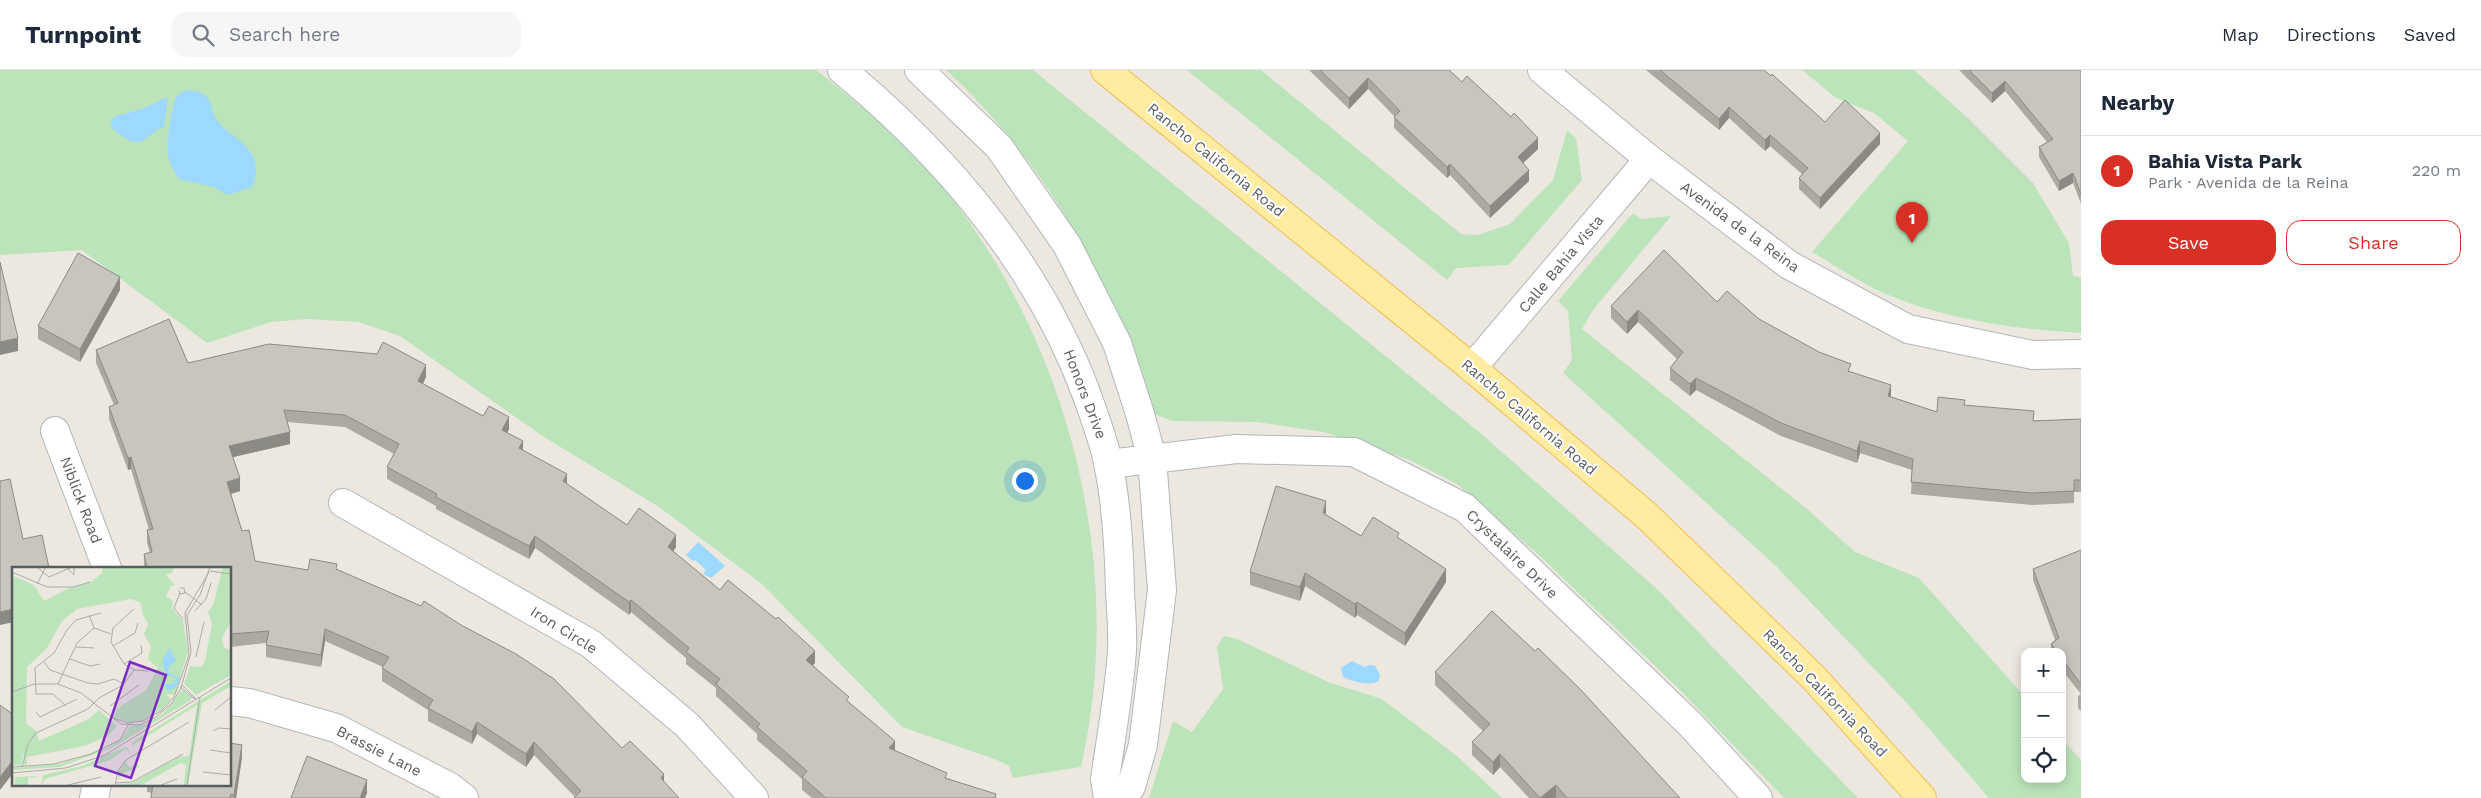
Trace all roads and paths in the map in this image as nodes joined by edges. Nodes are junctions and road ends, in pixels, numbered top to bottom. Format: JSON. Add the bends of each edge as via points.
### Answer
{"nodes":[{"id":1,"x":842,"y":70,"type":"edge"},
{"id":2,"x":919,"y":70,"type":"edge"},
{"id":3,"x":1105,"y":70,"type":"edge"},
{"id":4,"x":1542,"y":70,"type":"edge"},
{"id":5,"x":1649,"y":159,"type":"junction"},
{"id":6,"x":2081,"y":354,"type":"edge"},
{"id":7,"x":1472,"y":368,"type":"junction"},
{"id":8,"x":54,"y":432,"type":"dead end"},
{"id":9,"x":1152,"y":458,"type":"junction"},
{"id":10,"x":1109,"y":464,"type":"junction"},
{"id":11,"x":344,"y":503,"type":"dead end"},
{"id":12,"x":107,"y":567,"type":"edge"},
{"id":13,"x":231,"y":701,"type":"edge"},
{"id":14,"x":428,"y":789,"type":"edge"},
{"id":15,"x":464,"y":798,"type":"edge"},
{"id":16,"x":754,"y":798,"type":"edge"},
{"id":17,"x":1108,"y":798,"type":"edge"},
{"id":18,"x":1117,"y":798,"type":"edge"},
{"id":19,"x":1758,"y":798,"type":"edge"},
{"id":20,"x":1922,"y":798,"type":"edge"}],
"edges":[{"from":1,"to":10,"type":"street","name":"Honors Drive","via":[[907,127],[939,161],[1009,248],[1061,332],[1102,436]]},
{"from":2,"to":9,"type":"street","via":[[999,147],[1067,245],[1117,343]]},
{"from":3,"to":7,"type":"main road","name":"Rancho California Road"},
{"from":4,"to":5,"type":"street","name":"Avenida de la Reina"},
{"from":5,"to":6,"type":"street","name":"Avenida de la Reina","via":[[1789,265],[1908,329],[2032,355]]},
{"from":5,"to":7,"type":"street","name":"Calle Bahia Vista"},
{"from":7,"to":20,"type":"main road","name":"Rancho California Road","via":[[1647,516],[1815,679]]},
{"from":8,"to":12,"type":"street","name":"Niblick Road"},
{"from":9,"to":10,"type":"street","name":"Crystalaire Drive"},
{"from":9,"to":18,"type":"street","via":[[1162,590],[1143,745],[1131,787]]},
{"from":9,"to":19,"type":"street","name":"Crystalaire Drive","via":[[1236,449],[1354,452],[1465,508],[1691,725]]},
{"from":10,"to":17,"type":"street","name":"Honors Drive","via":[[1119,546],[1122,651],[1105,779]]},
{"from":11,"to":16,"type":"street","name":"Iron Circle","via":[[591,644],[687,726]]},
{"from":13,"to":14,"type":"street","name":"Brassie Lane","via":[[249,703],[336,728]]},
{"from":14,"to":15,"type":"street","name":"Brassie Lane"}]}
